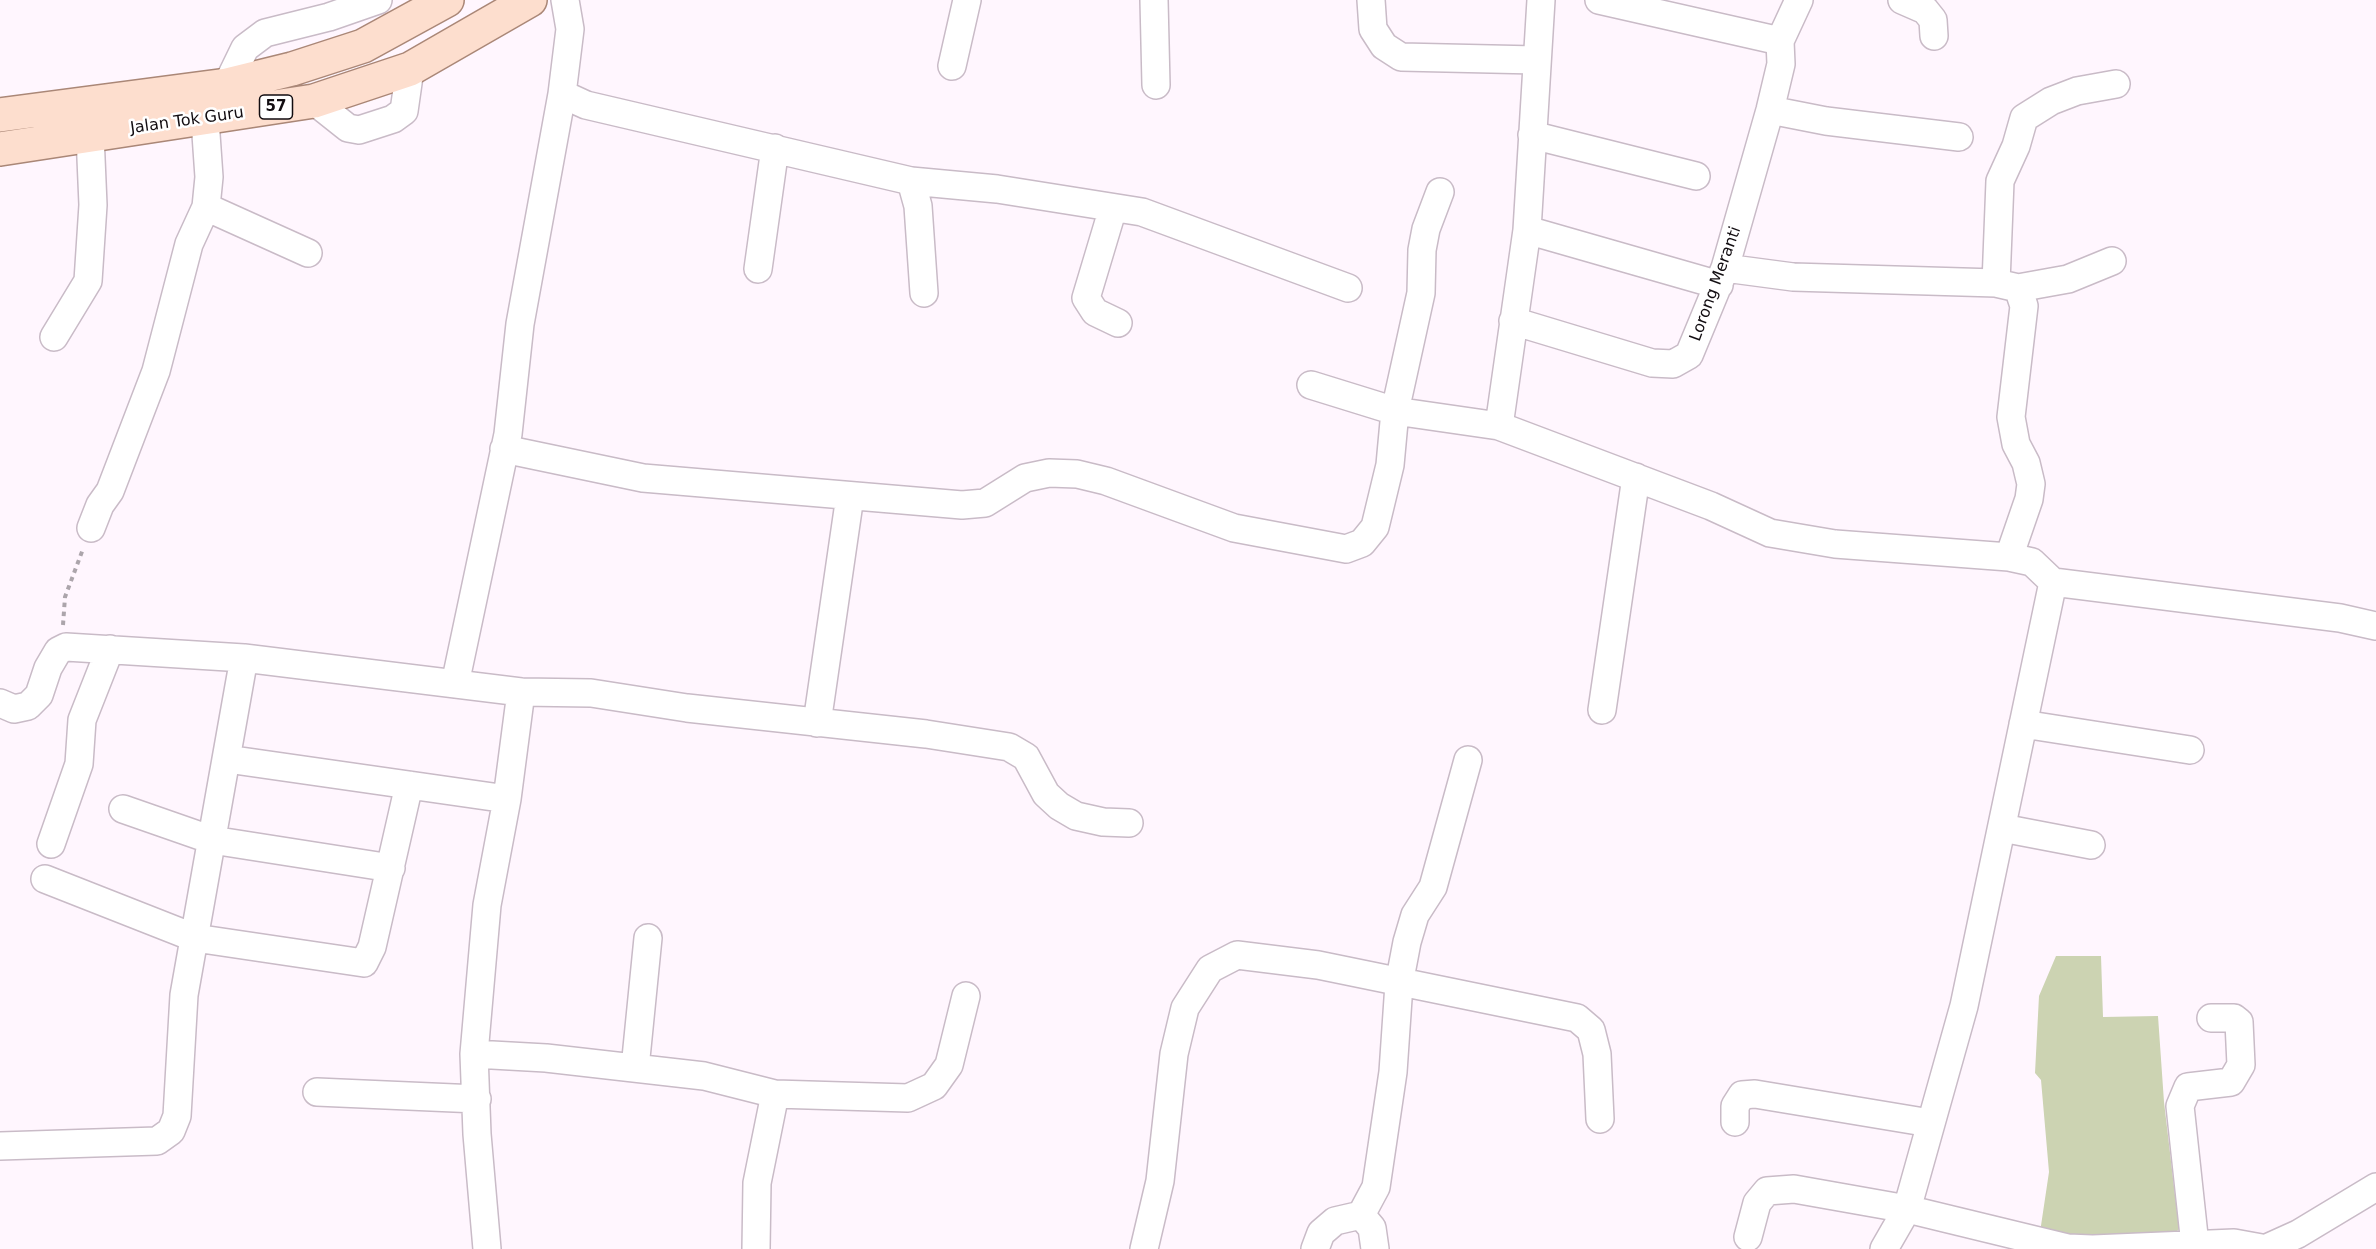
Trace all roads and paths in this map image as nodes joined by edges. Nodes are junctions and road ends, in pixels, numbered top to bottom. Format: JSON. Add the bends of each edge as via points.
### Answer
{"nodes":[{"id":1,"x":378,"y":0,"type":"edge"},
{"id":2,"x":530,"y":0,"type":"edge"},
{"id":3,"x":565,"y":0,"type":"edge"},
{"id":4,"x":967,"y":0,"type":"edge"},
{"id":5,"x":1154,"y":0,"type":"edge"},
{"id":6,"x":1371,"y":0,"type":"edge"},
{"id":7,"x":1542,"y":0,"type":"edge"},
{"id":8,"x":1599,"y":0,"type":"edge"},
{"id":9,"x":1799,"y":0,"type":"edge"},
{"id":10,"x":1902,"y":0,"type":"edge"},
{"id":11,"x":426,"y":5,"type":"edge"},
{"id":12,"x":1934,"y":36,"type":"dead end"},
{"id":13,"x":1780,"y":41,"type":"junction"},
{"id":14,"x":1536,"y":60,"type":"junction"},
{"id":15,"x":952,"y":66,"type":"dead end"},
{"id":16,"x":2116,"y":84,"type":"dead end"},
{"id":17,"x":227,"y":85,"type":"junction"},
{"id":18,"x":1156,"y":85,"type":"dead end"},
{"id":19,"x":562,"y":94,"type":"junction"},
{"id":20,"x":1770,"y":110,"type":"junction"},
{"id":21,"x":0,"y":115,"type":"edge"},
{"id":22,"x":205,"y":120,"type":"junction"},
{"id":23,"x":90,"y":135,"type":"junction"},
{"id":24,"x":1532,"y":135,"type":"junction"},
{"id":25,"x":1959,"y":137,"type":"dead end"},
{"id":26,"x":775,"y":148,"type":"junction"},
{"id":27,"x":0,"y":149,"type":"edge"},
{"id":28,"x":1696,"y":176,"type":"dead end"},
{"id":29,"x":911,"y":181,"type":"junction"},
{"id":30,"x":1440,"y":192,"type":"dead end"},
{"id":31,"x":206,"y":207,"type":"junction"},
{"id":32,"x":1113,"y":208,"type":"junction"},
{"id":33,"x":1527,"y":230,"type":"junction"},
{"id":34,"x":308,"y":253,"type":"dead end"},
{"id":35,"x":2112,"y":261,"type":"dead end"},
{"id":36,"x":758,"y":269,"type":"dead end"},
{"id":37,"x":1722,"y":276,"type":"junction"},
{"id":38,"x":2007,"y":286,"type":"junction"},
{"id":39,"x":1348,"y":288,"type":"dead end"},
{"id":40,"x":924,"y":293,"type":"dead end"},
{"id":41,"x":1513,"y":321,"type":"junction"},
{"id":42,"x":1118,"y":323,"type":"dead end"},
{"id":43,"x":54,"y":337,"type":"dead end"},
{"id":44,"x":1311,"y":385,"type":"dead end"},
{"id":45,"x":1395,"y":411,"type":"junction"},
{"id":46,"x":1498,"y":426,"type":"junction"},
{"id":47,"x":504,"y":449,"type":"junction"},
{"id":48,"x":1636,"y":477,"type":"junction"},
{"id":49,"x":850,"y":496,"type":"junction"},
{"id":50,"x":91,"y":528,"type":"joint"},
{"id":51,"x":2009,"y":557,"type":"junction"},
{"id":52,"x":2053,"y":582,"type":"junction"},
{"id":53,"x":2376,"y":626,"type":"edge"},
{"id":54,"x":66,"y":647,"type":"junction"},
{"id":55,"x":110,"y":648,"type":"junction"},
{"id":56,"x":244,"y":658,"type":"junction"},
{"id":57,"x":454,"y":684,"type":"junction"},
{"id":58,"x":521,"y":692,"type":"junction"},
{"id":59,"x":0,"y":702,"type":"edge"},
{"id":60,"x":1602,"y":710,"type":"dead end"},
{"id":61,"x":817,"y":723,"type":"junction"},
{"id":62,"x":2023,"y":724,"type":"junction"},
{"id":63,"x":2190,"y":750,"type":"dead end"},
{"id":64,"x":227,"y":759,"type":"junction"},
{"id":65,"x":1468,"y":759,"type":"dead end"},
{"id":66,"x":409,"y":785,"type":"junction"},
{"id":67,"x":507,"y":799,"type":"junction"},
{"id":68,"x":123,"y":809,"type":"dead end"},
{"id":69,"x":1129,"y":823,"type":"dead end"},
{"id":70,"x":2002,"y":828,"type":"junction"},
{"id":71,"x":212,"y":840,"type":"junction"},
{"id":72,"x":51,"y":844,"type":"dead end"},
{"id":73,"x":2091,"y":844,"type":"dead end"},
{"id":74,"x":391,"y":868,"type":"junction"},
{"id":75,"x":45,"y":879,"type":"dead end"},
{"id":76,"x":195,"y":938,"type":"junction"},
{"id":77,"x":648,"y":938,"type":"dead end"},
{"id":78,"x":1399,"y":984,"type":"junction"},
{"id":79,"x":966,"y":996,"type":"dead end"},
{"id":80,"x":2211,"y":1018,"type":"dead end"},
{"id":81,"x":474,"y":1054,"type":"junction"},
{"id":82,"x":635,"y":1068,"type":"junction"},
{"id":83,"x":317,"y":1092,"type":"dead end"},
{"id":84,"x":775,"y":1094,"type":"junction"},
{"id":85,"x":477,"y":1099,"type":"junction"},
{"id":86,"x":1600,"y":1119,"type":"dead end"},
{"id":87,"x":1735,"y":1122,"type":"dead end"},
{"id":88,"x":1930,"y":1123,"type":"junction"},
{"id":89,"x":0,"y":1146,"type":"edge"},
{"id":90,"x":2376,"y":1187,"type":"edge"},
{"id":91,"x":1907,"y":1209,"type":"junction"},
{"id":92,"x":1361,"y":1215,"type":"junction"},
{"id":93,"x":1748,"y":1237,"type":"dead end"},
{"id":94,"x":2195,"y":1245,"type":"junction"},
{"id":95,"x":2267,"y":1248,"type":"edge"},
{"id":96,"x":488,"y":1249,"type":"edge"},
{"id":97,"x":756,"y":1249,"type":"edge"},
{"id":98,"x":1144,"y":1249,"type":"edge"},
{"id":99,"x":1315,"y":1249,"type":"edge"},
{"id":100,"x":1375,"y":1249,"type":"edge"},
{"id":101,"x":1884,"y":1249,"type":"edge"},
{"id":102,"x":2092,"y":1249,"type":"edge"}],
"edges":[{"from":1,"to":17,"type":"street","via":[[266,33],[245,48]]},
{"from":2,"to":22,"type":"main road","name":"Jalan Tok Guru","number":"57","via":[[410,69],[314,101]]},
{"from":3,"to":19,"type":"street","via":[[570,29]]},
{"from":4,"to":15,"type":"street"},
{"from":5,"to":18,"type":"street"},
{"from":6,"to":14,"type":"street","via":[[1373,29],[1383,45],[1401,57]]},
{"from":7,"to":14,"type":"street"},
{"from":8,"to":13,"type":"street"},
{"from":9,"to":13,"type":"street","name":"Lorong Meranti"},
{"from":10,"to":12,"type":"street","via":[[1925,10],[1933,20]]},
{"from":11,"to":17,"type":"main road","name":"Jalan Tok Guru","number":"57","via":[[363,46]]},
{"from":13,"to":20,"type":"street","name":"Lorong Meranti","via":[[1780,64]]},
{"from":14,"to":24,"type":"street"},
{"from":16,"to":38,"type":"street","via":[[2077,91],[2024,118],[2000,181]]},
{"from":17,"to":21,"type":"main road","name":"Jalan Tok Guru","number":"57"},
{"from":19,"to":26,"type":"street","via":[[586,105]]},
{"from":19,"to":47,"type":"street","via":[[520,324]]},
{"from":20,"to":25,"type":"street"},
{"from":20,"to":37,"type":"street","name":"Lorong Meranti"},
{"from":22,"to":23,"type":"main road","name":"Jalan Tok Guru","number":"57"},
{"from":22,"to":31,"type":"street","via":[[209,177]]},
{"from":23,"to":27,"type":"main road","name":"Jalan Tok Guru","number":"57"},
{"from":23,"to":43,"type":"street","via":[[93,205],[88,281]]},
{"from":24,"to":28,"type":"street"},
{"from":24,"to":33,"type":"street"},
{"from":26,"to":29,"type":"street"},
{"from":26,"to":36,"type":"street"},
{"from":29,"to":32,"type":"street","via":[[997,189]]},
{"from":29,"to":40,"type":"street","via":[[918,206]]},
{"from":30,"to":45,"type":"street","via":[[1426,229],[1420,293]]},
{"from":31,"to":34,"type":"street"},
{"from":31,"to":50,"type":"street","via":[[189,244],[156,371],[110,490]]},
{"from":32,"to":39,"type":"street","via":[[1142,212]]},
{"from":32,"to":42,"type":"street","via":[[1086,298],[1095,312]]},
{"from":33,"to":37,"type":"street"},
{"from":33,"to":41,"type":"street"},
{"from":35,"to":38,"type":"street","via":[[2068,279]]},
{"from":37,"to":38,"type":"street"},
{"from":37,"to":41,"type":"street","name":"Lorong Meranti","via":[[1689,355],[1673,364],[1652,363]]},
{"from":38,"to":51,"type":"street","via":[[2024,306],[2011,417],[2031,484]]},
{"from":41,"to":46,"type":"street"},
{"from":44,"to":45,"type":"street"},
{"from":45,"to":46,"type":"street"},
{"from":45,"to":49,"type":"street","via":[[1390,465],[1375,527],[1362,543],[1346,549],[1234,528],[1077,474],[1049,473],[1025,478],[985,503],[962,506]]},
{"from":46,"to":48,"type":"street"},
{"from":47,"to":49,"type":"street","via":[[642,478]]},
{"from":47,"to":57,"type":"street"},
{"from":48,"to":51,"type":"street","via":[[1770,533],[1835,544]]},
{"from":48,"to":60,"type":"street"},
{"from":49,"to":61,"type":"street"},
{"from":50,"to":54,"type":"path","via":[[65,597]]},
{"from":51,"to":52,"type":"street","via":[[2032,562]]},
{"from":52,"to":53,"type":"street","via":[[2340,618]]},
{"from":52,"to":62,"type":"street"},
{"from":54,"to":55,"type":"street"},
{"from":54,"to":59,"type":"street","via":[[58,651],[39,695],[28,706],[14,709]]},
{"from":55,"to":56,"type":"street"},
{"from":55,"to":72,"type":"street","via":[[82,720],[78,764]]},
{"from":56,"to":57,"type":"street"},
{"from":56,"to":64,"type":"street"},
{"from":57,"to":58,"type":"street"},
{"from":58,"to":61,"type":"street","via":[[591,693]]},
{"from":58,"to":67,"type":"street"},
{"from":61,"to":69,"type":"street","via":[[1009,747],[1026,757],[1046,794],[1059,806],[1085,818]]},
{"from":62,"to":63,"type":"street"},
{"from":62,"to":70,"type":"street"},
{"from":64,"to":66,"type":"street"},
{"from":64,"to":71,"type":"street"},
{"from":65,"to":78,"type":"street","via":[[1433,887],[1415,915]]},
{"from":66,"to":67,"type":"street"},
{"from":66,"to":74,"type":"street"},
{"from":67,"to":81,"type":"street","via":[[487,905]]},
{"from":68,"to":71,"type":"street"},
{"from":70,"to":73,"type":"street"},
{"from":70,"to":88,"type":"street","via":[[1964,1006]]},
{"from":71,"to":74,"type":"street"},
{"from":71,"to":76,"type":"street"},
{"from":74,"to":76,"type":"street","via":[[372,947],[364,963]]},
{"from":75,"to":76,"type":"street"},
{"from":76,"to":89,"type":"street","via":[[180,1023],[177,1116],[171,1131],[157,1140]]},
{"from":77,"to":82,"type":"street"},
{"from":78,"to":86,"type":"street","via":[[1577,1018],[1591,1029],[1597,1054]]},
{"from":78,"to":92,"type":"street","via":[[1394,1072],[1376,1187]]},
{"from":78,"to":98,"type":"street","via":[[1318,966],[1237,955],[1210,969],[1185,1008],[1174,1054],[1160,1181]]},
{"from":79,"to":84,"type":"street","via":[[950,1065],[934,1086],[908,1098]]},
{"from":80,"to":94,"type":"street","via":[[2234,1018],[2240,1022],[2241,1065],[2231,1082],[2188,1087],[2180,1106]]},
{"from":81,"to":82,"type":"street"},
{"from":81,"to":85,"type":"street"},
{"from":82,"to":84,"type":"street","via":[[705,1077]]},
{"from":83,"to":85,"type":"street"},
{"from":84,"to":97,"type":"street","via":[[757,1183]]},
{"from":85,"to":96,"type":"street"},
{"from":87,"to":88,"type":"street","via":[[1735,1106],[1742,1095],[1755,1094]]},
{"from":88,"to":91,"type":"street"},
{"from":90,"to":95,"type":"street"},
{"from":91,"to":93,"type":"street","via":[[1802,1190],[1767,1191],[1757,1203]]},
{"from":91,"to":101,"type":"street"},
{"from":91,"to":102,"type":"street","via":[[2068,1248]]},
{"from":92,"to":99,"type":"street","via":[[1335,1221],[1321,1233]]},
{"from":92,"to":100,"type":"street","via":[[1372,1228]]},
{"from":94,"to":95,"type":"street","via":[[2234,1243]]},
{"from":94,"to":102,"type":"street"}]}
